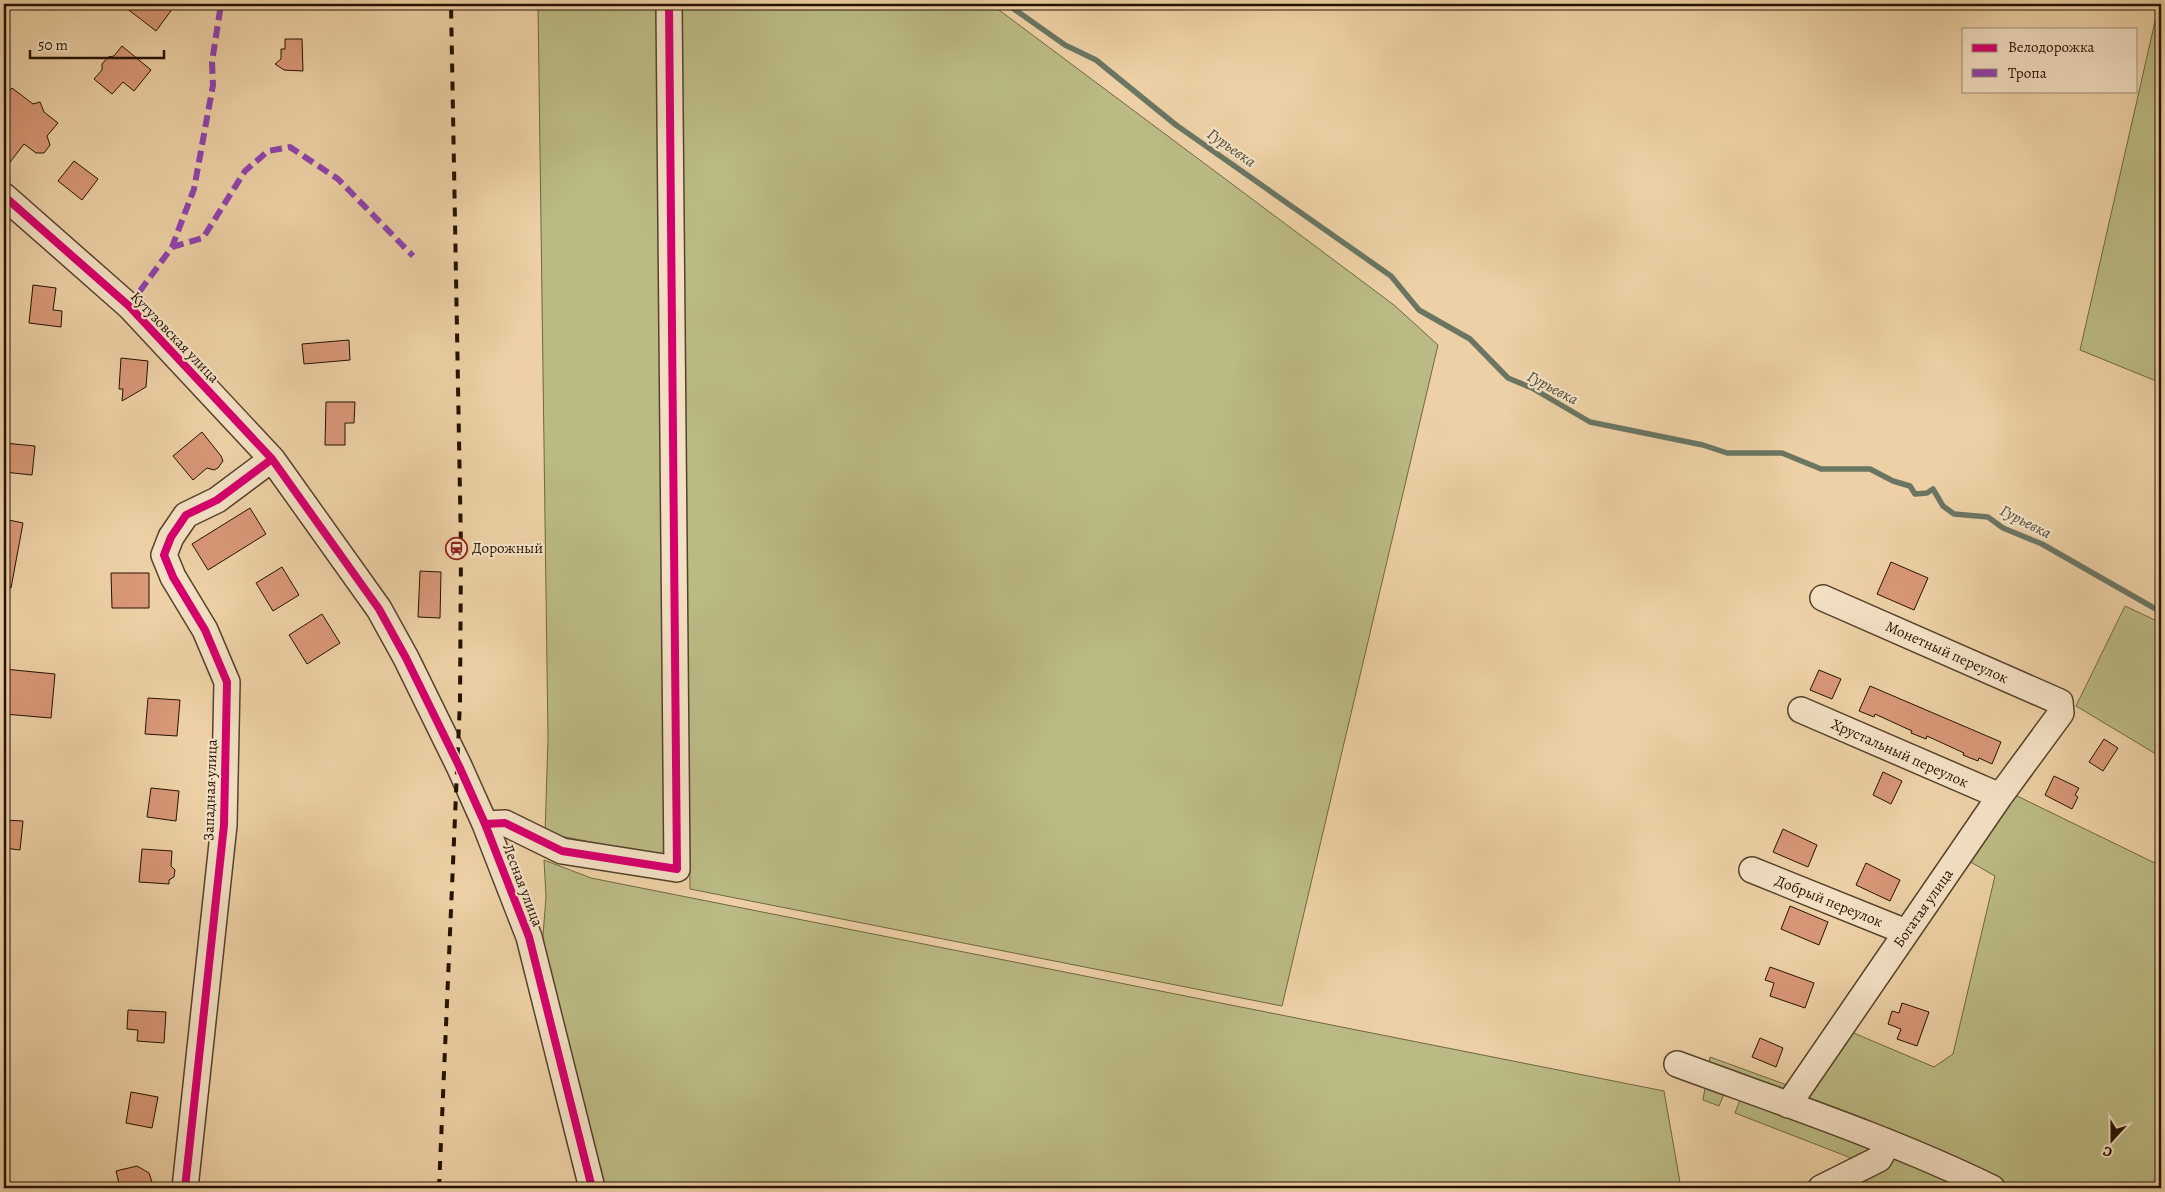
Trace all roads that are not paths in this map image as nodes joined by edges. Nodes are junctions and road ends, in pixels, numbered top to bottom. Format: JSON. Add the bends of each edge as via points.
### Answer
{"nodes":[{"id":1,"x":669,"y":4,"type":"edge"},
{"id":2,"x":5,"y":203,"type":"edge"},
{"id":3,"x":272,"y":459,"type":"junction"},
{"id":4,"x":309,"y":513,"type":"joint"},
{"id":5,"x":1824,"y":598,"type":"dead end"},
{"id":6,"x":1801,"y":710,"type":"dead end"},
{"id":7,"x":2061,"y":713,"type":"joint"},
{"id":8,"x":2000,"y":796,"type":"junction"},
{"id":9,"x":485,"y":824,"type":"junction"},
{"id":10,"x":1752,"y":870,"type":"dead end"},
{"id":11,"x":1906,"y":932,"type":"junction"},
{"id":12,"x":1677,"y":1064,"type":"dead end"},
{"id":13,"x":1788,"y":1105,"type":"junction"},
{"id":14,"x":1888,"y":1143,"type":"junction"},
{"id":15,"x":185,"y":1188,"type":"edge"},
{"id":16,"x":592,"y":1188,"type":"edge"},
{"id":17,"x":1821,"y":1188,"type":"edge"},
{"id":18,"x":1992,"y":1188,"type":"edge"}],
"edges":[{"from":1,"to":9,"type":"street","via":[[677,870],[562,850],[506,823]]},
{"from":2,"to":3,"type":"street","name":"Кутузовская улица","via":[[129,306]]},
{"from":3,"to":4,"type":"street","name":"Кутузовская улица"},
{"from":3,"to":15,"type":"street","name":"Западная улица","via":[[217,500],[186,515],[171,537],[164,555],[173,577],[205,630],[227,682],[224,825]]},
{"from":4,"to":9,"type":"street","name":"Лесная улица","via":[[379,609]]},
{"from":5,"to":7,"type":"street","name":"Монетный переулок","via":[[2060,702]]},
{"from":6,"to":8,"type":"street","name":"Хрустальный переулок"},
{"from":7,"to":8,"type":"street","name":"Богатая улица"},
{"from":8,"to":11,"type":"street","name":"Богатая улица"},
{"from":9,"to":16,"type":"street","name":"Лесная улица","via":[[529,937]]},
{"from":10,"to":11,"type":"street","name":"Добрый переулок"},
{"from":11,"to":13,"type":"street","name":"Богатая улица"},
{"from":12,"to":13,"type":"street"},
{"from":13,"to":14,"type":"street"},
{"from":14,"to":17,"type":"street","via":[[1879,1159]]},
{"from":14,"to":18,"type":"street"}]}
